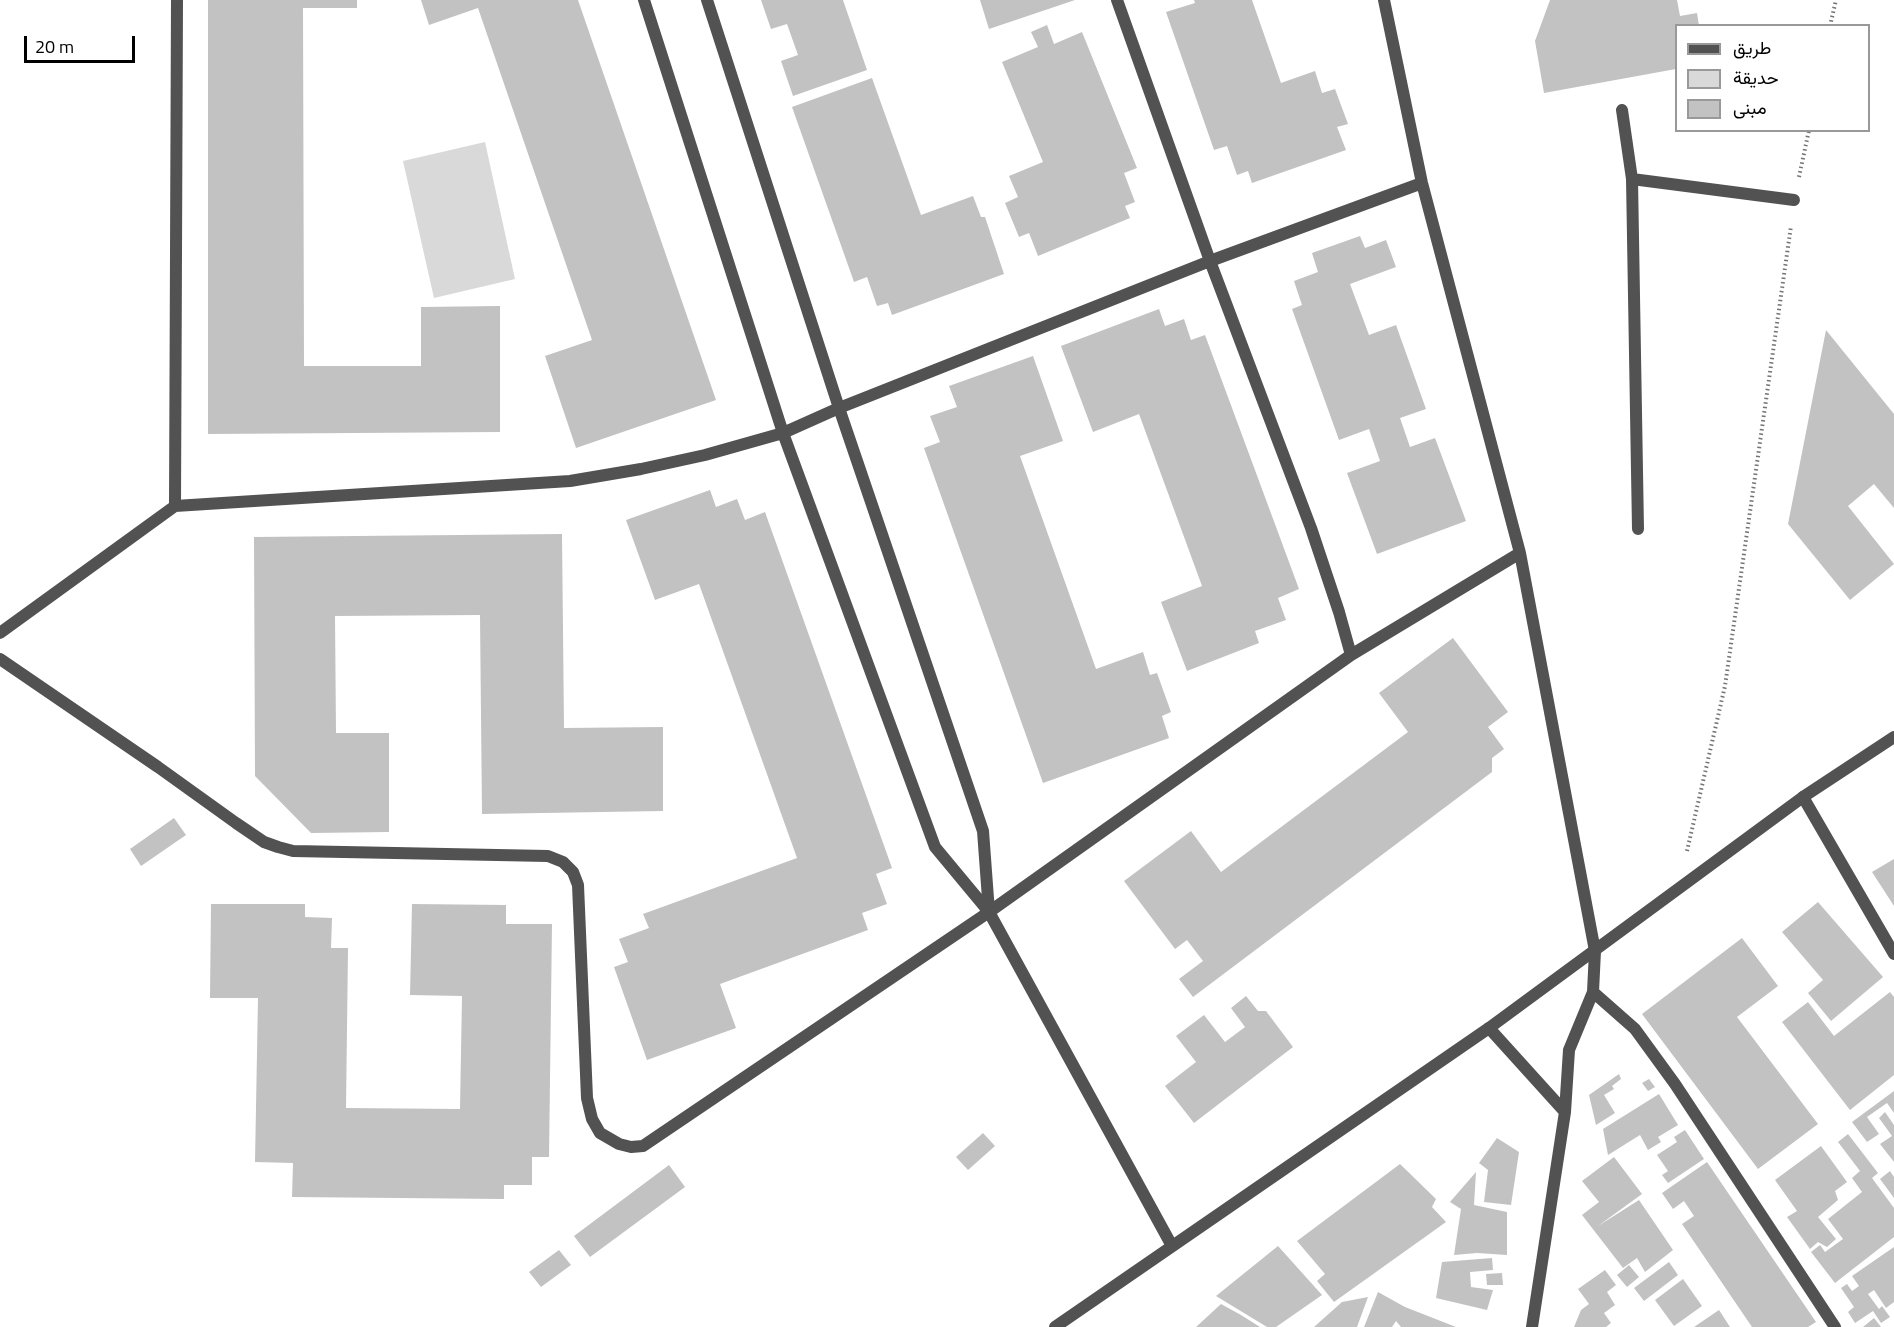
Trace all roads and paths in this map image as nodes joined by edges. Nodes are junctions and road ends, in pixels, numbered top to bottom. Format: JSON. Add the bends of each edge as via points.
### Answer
{"nodes":[{"id":1,"x":177,"y":0,"type":"edge"},
{"id":2,"x":644,"y":0,"type":"edge"},
{"id":3,"x":707,"y":0,"type":"edge"},
{"id":4,"x":1117,"y":0,"type":"edge"},
{"id":5,"x":1384,"y":0,"type":"edge"},
{"id":6,"x":1836,"y":0,"type":"edge"},
{"id":7,"x":1830,"y":24,"type":"edge"},
{"id":8,"x":1622,"y":110,"type":"dead end"},
{"id":9,"x":1809,"y":132,"type":"edge"},
{"id":10,"x":1632,"y":179,"type":"junction"},
{"id":11,"x":1422,"y":183,"type":"junction"},
{"id":12,"x":1794,"y":200,"type":"junction"},
{"id":13,"x":1210,"y":261,"type":"junction"},
{"id":14,"x":839,"y":408,"type":"junction"},
{"id":15,"x":783,"y":433,"type":"junction"},
{"id":16,"x":175,"y":506,"type":"junction"},
{"id":17,"x":1638,"y":528,"type":"dead end"},
{"id":18,"x":1520,"y":553,"type":"junction"},
{"id":19,"x":0,"y":633,"type":"edge"},
{"id":20,"x":1351,"y":655,"type":"junction"},
{"id":21,"x":0,"y":659,"type":"edge"},
{"id":22,"x":1894,"y":737,"type":"edge"},
{"id":23,"x":1803,"y":797,"type":"junction"},
{"id":24,"x":1679,"y":889,"type":"junction"},
{"id":25,"x":989,"y":912,"type":"junction"},
{"id":26,"x":1595,"y":951,"type":"junction"},
{"id":27,"x":1894,"y":954,"type":"edge"},
{"id":28,"x":1593,"y":992,"type":"junction"},
{"id":29,"x":1489,"y":1028,"type":"junction"},
{"id":30,"x":1565,"y":1112,"type":"junction"},
{"id":31,"x":1172,"y":1246,"type":"junction"},
{"id":32,"x":1054,"y":1327,"type":"edge"},
{"id":33,"x":1532,"y":1327,"type":"edge"},
{"id":34,"x":1835,"y":1327,"type":"edge"}],
"edges":[{"from":1,"to":16,"type":"street"},
{"from":2,"to":15,"type":"street"},
{"from":3,"to":14,"type":"street"},
{"from":4,"to":13,"type":"street"},
{"from":5,"to":11,"type":"street"},
{"from":6,"to":7,"type":"path"},
{"from":8,"to":10,"type":"street"},
{"from":9,"to":12,"type":"path"},
{"from":10,"to":12,"type":"street"},
{"from":10,"to":17,"type":"street"},
{"from":11,"to":13,"type":"street"},
{"from":11,"to":18,"type":"street"},
{"from":12,"to":24,"type":"path","via":[[1725,687]]},
{"from":13,"to":14,"type":"street"},
{"from":13,"to":20,"type":"street","via":[[1311,528]]},
{"from":14,"to":15,"type":"street"},
{"from":14,"to":25,"type":"street","via":[[983,831]]},
{"from":15,"to":16,"type":"street","via":[[694,458],[570,481]]},
{"from":15,"to":25,"type":"street","via":[[934,847]]},
{"from":16,"to":19,"type":"street"},
{"from":18,"to":20,"type":"street"},
{"from":18,"to":26,"type":"street"},
{"from":20,"to":25,"type":"street"},
{"from":21,"to":25,"type":"street","via":[[264,842],[293,851],[548,856],[563,862],[578,885],[587,1098],[600,1133],[631,1148],[643,1146]]},
{"from":22,"to":23,"type":"street"},
{"from":23,"to":24,"type":"street"},
{"from":23,"to":27,"type":"street"},
{"from":24,"to":26,"type":"street"},
{"from":25,"to":31,"type":"street"},
{"from":26,"to":28,"type":"street"},
{"from":26,"to":29,"type":"street"},
{"from":28,"to":30,"type":"street","via":[[1569,1050]]},
{"from":28,"to":34,"type":"street","via":[[1635,1029]]},
{"from":29,"to":30,"type":"street"},
{"from":29,"to":31,"type":"street"},
{"from":30,"to":33,"type":"street"},
{"from":31,"to":32,"type":"street"}]}
